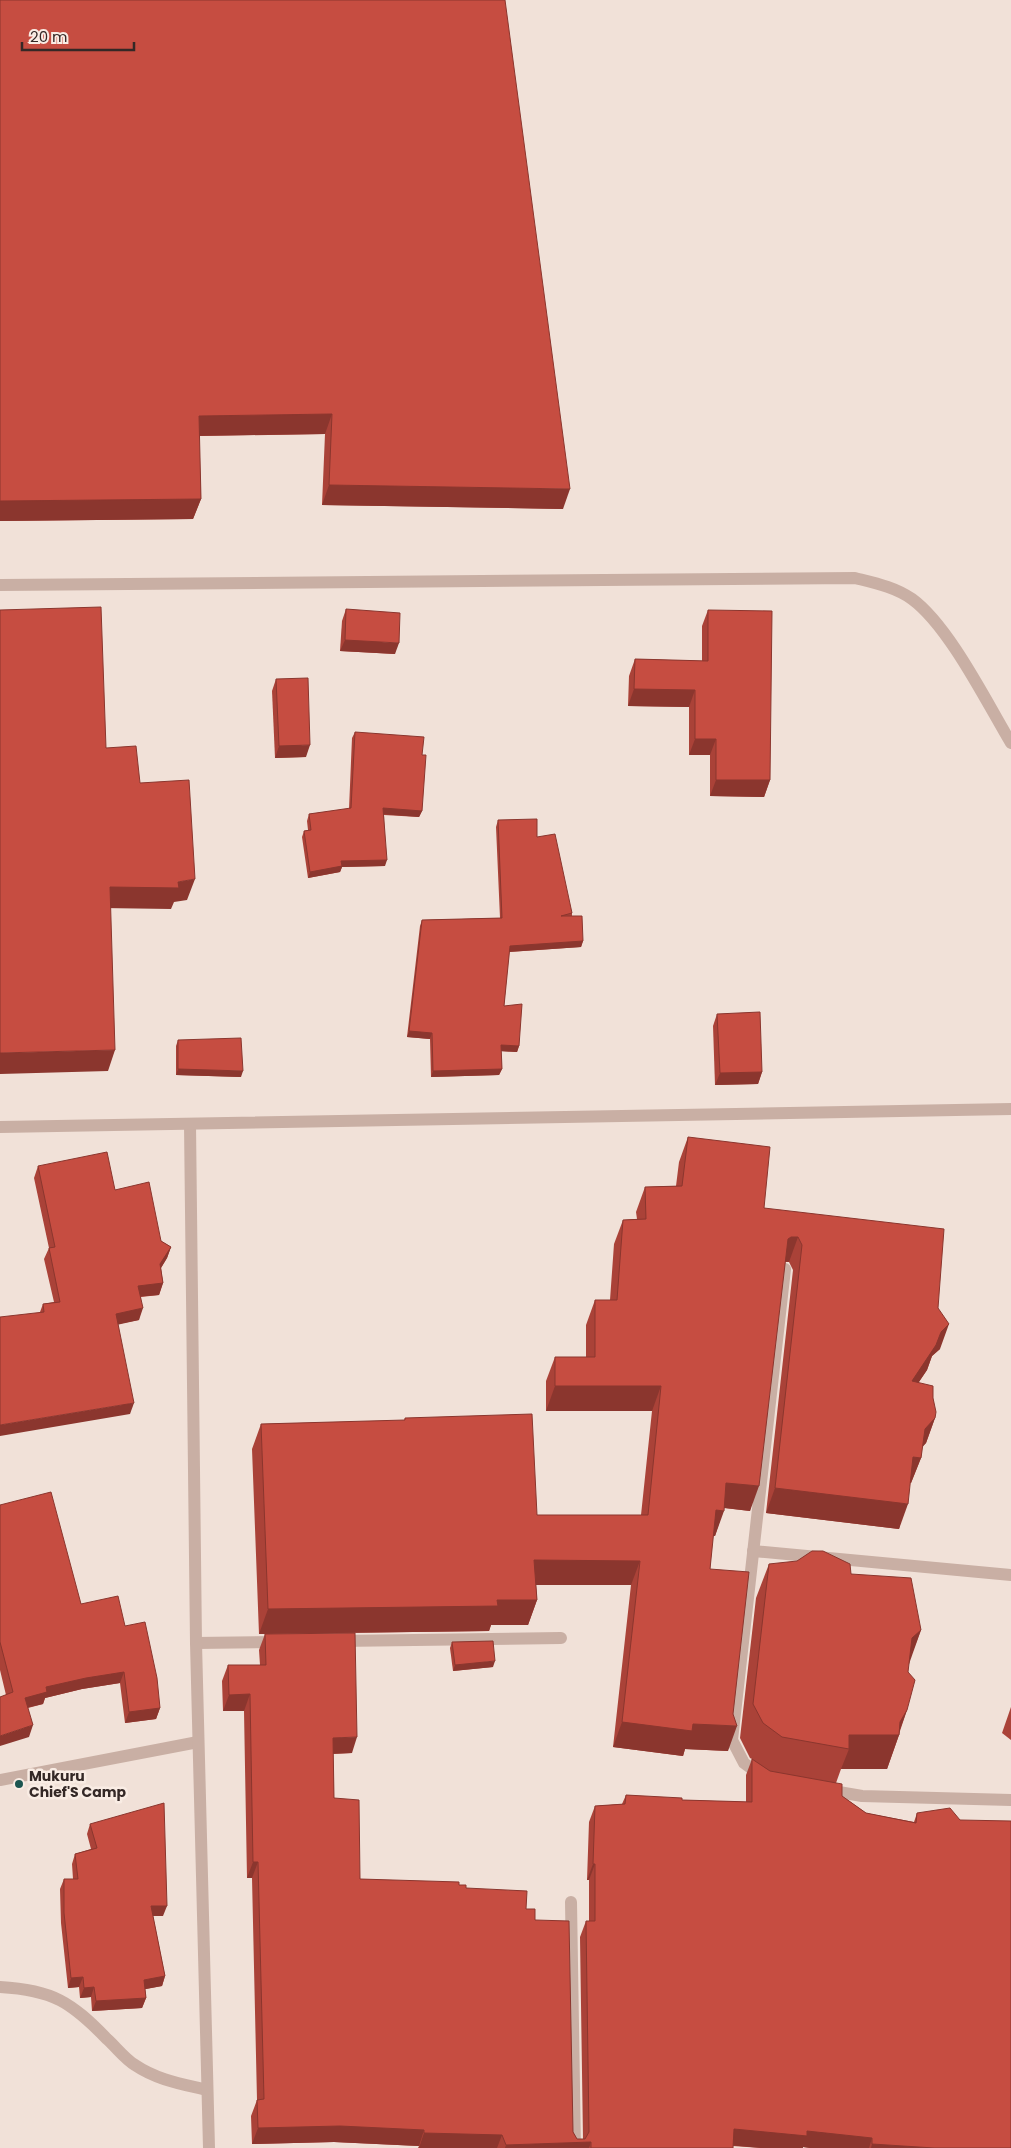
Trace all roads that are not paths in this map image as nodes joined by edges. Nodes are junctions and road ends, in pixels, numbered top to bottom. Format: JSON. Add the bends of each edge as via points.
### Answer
{"nodes":[{"id":1,"x":0,"y":585,"type":"edge"},
{"id":2,"x":1011,"y":743,"type":"edge"},
{"id":3,"x":1011,"y":1109,"type":"edge"},
{"id":4,"x":190,"y":1124,"type":"junction"},
{"id":5,"x":0,"y":1127,"type":"edge"},
{"id":6,"x":785,"y":1269,"type":"edge"},
{"id":7,"x":753,"y":1551,"type":"junction"},
{"id":8,"x":1011,"y":1575,"type":"edge"},
{"id":9,"x":561,"y":1638,"type":"dead end"},
{"id":10,"x":324,"y":1641,"type":"edge"},
{"id":11,"x":294,"y":1642,"type":"edge"},
{"id":12,"x":196,"y":1643,"type":"junction"},
{"id":13,"x":198,"y":1742,"type":"junction"},
{"id":14,"x":0,"y":1780,"type":"edge"},
{"id":15,"x":776,"y":1781,"type":"edge"},
{"id":16,"x":814,"y":1787,"type":"edge"},
{"id":17,"x":1011,"y":1800,"type":"edge"},
{"id":18,"x":571,"y":1902,"type":"dead end"},
{"id":19,"x":0,"y":1987,"type":"edge"},
{"id":20,"x":207,"y":2090,"type":"junction"},
{"id":21,"x":209,"y":2148,"type":"edge"},
{"id":22,"x":576,"y":2148,"type":"edge"}],
"edges":[{"from":1,"to":2,"type":"street","via":[[855,578],[890,587],[912,599],[934,620]]},
{"from":3,"to":4,"type":"street"},
{"from":4,"to":5,"type":"street"},
{"from":4,"to":12,"type":"street"},
{"from":6,"to":7,"type":"street"},
{"from":7,"to":8,"type":"street"},
{"from":7,"to":15,"type":"street","via":[[732,1740],[744,1763],[766,1779]]},
{"from":9,"to":10,"type":"street"},
{"from":11,"to":12,"type":"street"},
{"from":12,"to":13,"type":"street"},
{"from":13,"to":14,"type":"street"},
{"from":13,"to":20,"type":"street"},
{"from":16,"to":17,"type":"street","via":[[862,1796]]},
{"from":18,"to":22,"type":"street"},
{"from":19,"to":20,"type":"street","via":[[56,1997],[81,2012],[133,2064],[154,2076]]},
{"from":20,"to":21,"type":"street"}]}
